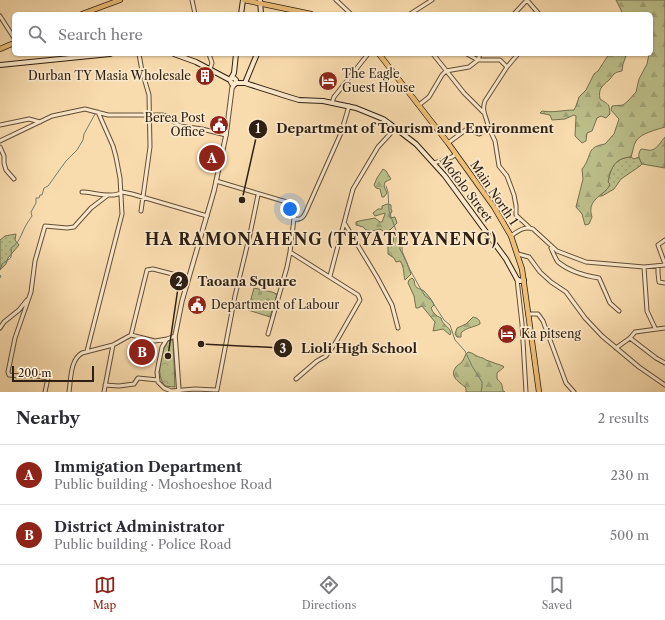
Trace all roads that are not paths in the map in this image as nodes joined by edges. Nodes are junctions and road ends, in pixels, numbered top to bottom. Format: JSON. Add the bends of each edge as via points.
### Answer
{"nodes":[{"id":1,"x":120,"y":0,"type":"edge"},
{"id":2,"x":192,"y":0,"type":"edge"},
{"id":3,"x":243,"y":0,"type":"edge"},
{"id":4,"x":336,"y":0,"type":"edge"},
{"id":5,"x":432,"y":0,"type":"edge"},
{"id":6,"x":260,"y":2,"type":"edge"},
{"id":7,"x":87,"y":12,"type":"edge"},
{"id":8,"x":195,"y":12,"type":"edge"},
{"id":9,"x":241,"y":12,"type":"edge"},
{"id":10,"x":261,"y":12,"type":"edge"},
{"id":11,"x":302,"y":12,"type":"edge"},
{"id":12,"x":349,"y":12,"type":"edge"},
{"id":13,"x":413,"y":12,"type":"edge"},
{"id":14,"x":516,"y":12,"type":"edge"},
{"id":15,"x":537,"y":12,"type":"edge"},
{"id":16,"x":0,"y":16,"type":"edge"},
{"id":17,"x":12,"y":35,"type":"edge"},
{"id":18,"x":12,"y":44,"type":"edge"},
{"id":19,"x":0,"y":49,"type":"edge"},
{"id":20,"x":90,"y":56,"type":"edge"},
{"id":21,"x":139,"y":56,"type":"edge"},
{"id":22,"x":179,"y":56,"type":"edge"},
{"id":23,"x":210,"y":56,"type":"edge"},
{"id":24,"x":236,"y":56,"type":"edge"},
{"id":25,"x":256,"y":56,"type":"edge"},
{"id":26,"x":366,"y":56,"type":"edge"},
{"id":27,"x":381,"y":56,"type":"edge"},
{"id":28,"x":434,"y":56,"type":"edge"},
{"id":29,"x":471,"y":56,"type":"edge"},
{"id":30,"x":479,"y":56,"type":"edge"},
{"id":31,"x":516,"y":56,"type":"edge"},
{"id":32,"x":478,"y":60,"type":"junction"},
{"id":33,"x":0,"y":65,"type":"edge"},
{"id":34,"x":507,"y":67,"type":"junction"},
{"id":35,"x":210,"y":69,"type":"junction"},
{"id":36,"x":446,"y":72,"type":"junction"},
{"id":37,"x":233,"y":82,"type":"junction"},
{"id":38,"x":243,"y":82,"type":"junction"},
{"id":39,"x":332,"y":103,"type":"junction"},
{"id":40,"x":419,"y":105,"type":"junction"},
{"id":41,"x":349,"y":106,"type":"junction"},
{"id":42,"x":98,"y":112,"type":"junction"},
{"id":43,"x":483,"y":112,"type":"junction"},
{"id":44,"x":149,"y":115,"type":"junction"},
{"id":45,"x":40,"y":122,"type":"junction"},
{"id":46,"x":0,"y":125,"type":"edge"},
{"id":47,"x":393,"y":126,"type":"junction"},
{"id":48,"x":488,"y":126,"type":"junction"},
{"id":49,"x":226,"y":135,"type":"junction"},
{"id":50,"x":0,"y":141,"type":"edge"},
{"id":51,"x":448,"y":143,"type":"junction"},
{"id":52,"x":0,"y":147,"type":"edge"},
{"id":53,"x":456,"y":154,"type":"junction"},
{"id":54,"x":434,"y":163,"type":"junction"},
{"id":55,"x":14,"y":179,"type":"dead end"},
{"id":56,"x":216,"y":181,"type":"junction"},
{"id":57,"x":82,"y":192,"type":"dead end"},
{"id":58,"x":122,"y":192,"type":"junction"},
{"id":59,"x":108,"y":195,"type":"junction"},
{"id":60,"x":258,"y":195,"type":"junction"},
{"id":61,"x":144,"y":197,"type":"junction"},
{"id":62,"x":141,"y":211,"type":"dead end"},
{"id":63,"x":207,"y":216,"type":"junction"},
{"id":64,"x":294,"y":218,"type":"junction"},
{"id":65,"x":345,"y":224,"type":"junction"},
{"id":66,"x":528,"y":227,"type":"junction"},
{"id":67,"x":510,"y":236,"type":"junction"},
{"id":68,"x":665,"y":240,"type":"edge"},
{"id":69,"x":550,"y":246,"type":"junction"},
{"id":70,"x":290,"y":252,"type":"junction"},
{"id":71,"x":518,"y":254,"type":"junction"},
{"id":72,"x":665,"y":264,"type":"edge"},
{"id":73,"x":658,"y":266,"type":"junction"},
{"id":74,"x":644,"y":267,"type":"junction"},
{"id":75,"x":330,"y":276,"type":"junction"},
{"id":76,"x":188,"y":278,"type":"junction"},
{"id":77,"x":517,"y":279,"type":"junction"},
{"id":78,"x":524,"y":280,"type":"junction"},
{"id":79,"x":665,"y":283,"type":"edge"},
{"id":80,"x":30,"y":297,"type":"junction"},
{"id":81,"x":619,"y":311,"type":"dead end"},
{"id":82,"x":528,"y":314,"type":"junction"},
{"id":83,"x":0,"y":328,"type":"edge"},
{"id":84,"x":398,"y":328,"type":"dead end"},
{"id":85,"x":654,"y":328,"type":"junction"},
{"id":86,"x":665,"y":328,"type":"edge"},
{"id":87,"x":268,"y":334,"type":"dead end"},
{"id":88,"x":131,"y":335,"type":"junction"},
{"id":89,"x":175,"y":336,"type":"junction"},
{"id":90,"x":630,"y":338,"type":"junction"},
{"id":91,"x":167,"y":339,"type":"junction"},
{"id":92,"x":112,"y":345,"type":"junction"},
{"id":93,"x":616,"y":348,"type":"junction"},
{"id":94,"x":87,"y":351,"type":"junction"},
{"id":95,"x":665,"y":362,"type":"edge"},
{"id":96,"x":296,"y":379,"type":"dead end"},
{"id":97,"x":158,"y":380,"type":"junction"},
{"id":98,"x":105,"y":385,"type":"junction"},
{"id":99,"x":665,"y":385,"type":"edge"},
{"id":100,"x":178,"y":391,"type":"edge"},
{"id":101,"x":217,"y":391,"type":"edge"},
{"id":102,"x":45,"y":392,"type":"edge"},
{"id":103,"x":69,"y":392,"type":"edge"},
{"id":104,"x":104,"y":392,"type":"edge"},
{"id":105,"x":526,"y":392,"type":"edge"},
{"id":106,"x":539,"y":392,"type":"edge"},
{"id":107,"x":574,"y":392,"type":"edge"}],
"edges":[{"from":1,"to":7,"type":"main road"},
{"from":2,"to":8,"type":"street"},
{"from":3,"to":6,"type":"main road"},
{"from":3,"to":9,"type":"main road"},
{"from":4,"to":12,"type":"street"},
{"from":5,"to":13,"type":"street"},
{"from":6,"to":10,"type":"main road"},
{"from":6,"to":11,"type":"main road"},
{"from":14,"to":15,"type":"street","via":[[527,0]]},
{"from":16,"to":17,"type":"street"},
{"from":18,"to":19,"type":"main road"},
{"from":20,"to":33,"type":"main road"},
{"from":21,"to":44,"type":"street","via":[[149,95]]},
{"from":22,"to":35,"type":"main road","name":"Mofolo Street"},
{"from":23,"to":35,"type":"street","via":[[212,63]]},
{"from":24,"to":37,"type":"main road"},
{"from":25,"to":38,"type":"main road"},
{"from":26,"to":39,"type":"street"},
{"from":27,"to":40,"type":"main road","name":"Main North 1"},
{"from":28,"to":36,"type":"street"},
{"from":29,"to":32,"type":"street"},
{"from":30,"to":32,"type":"street"},
{"from":31,"to":34,"type":"street"},
{"from":32,"to":34,"type":"street","via":[[500,60]]},
{"from":32,"to":36,"type":"street","via":[[470,67]]},
{"from":34,"to":43,"type":"street","via":[[485,101]]},
{"from":35,"to":37,"type":"main road","name":"Mofolo Street"},
{"from":36,"to":40,"type":"street","via":[[429,96]]},
{"from":36,"to":43,"type":"street"},
{"from":37,"to":38,"type":"main road","name":"Mofolo Street"},
{"from":37,"to":49,"type":"street"},
{"from":38,"to":39,"type":"main road","name":"Mofolo Street","via":[[294,99]]},
{"from":39,"to":41,"type":"main road","name":"Mofolo Street"},
{"from":40,"to":51,"type":"main road","name":"Main North 1"},
{"from":41,"to":47,"type":"main road","name":"Mofolo Street","via":[[383,119]]},
{"from":41,"to":64,"type":"street","via":[[341,133],[308,208],[303,217]]},
{"from":42,"to":44,"type":"street"},
{"from":42,"to":45,"type":"street","via":[[85,109],[52,116]]},
{"from":42,"to":58,"type":"street","via":[[113,146]]},
{"from":43,"to":48,"type":"street"},
{"from":44,"to":49,"type":"street","via":[[166,116],[181,126]]},
{"from":44,"to":61,"type":"street","via":[[150,148]]},
{"from":45,"to":46,"type":"street","via":[[29,119]]},
{"from":45,"to":50,"type":"street"},
{"from":47,"to":54,"type":"main road","name":"Mofolo Street","via":[[416,144]]},
{"from":47,"to":65,"type":"street","via":[[353,189]]},
{"from":48,"to":51,"type":"street","via":[[479,134],[467,129]]},
{"from":48,"to":66,"type":"street","via":[[495,141],[499,166],[507,176],[514,195],[516,215]]},
{"from":49,"to":56,"type":"street"},
{"from":51,"to":53,"type":"main road","name":"Main North 1"},
{"from":52,"to":55,"type":"street","via":[[6,170]]},
{"from":53,"to":54,"type":"street"},
{"from":53,"to":67,"type":"main road","name":"Main North 1","via":[[494,207]]},
{"from":54,"to":77,"type":"main road","name":"Mofolo Street","via":[[506,259]]},
{"from":56,"to":60,"type":"street"},
{"from":56,"to":63,"type":"street"},
{"from":57,"to":59,"type":"street"},
{"from":58,"to":59,"type":"street"},
{"from":58,"to":61,"type":"street"},
{"from":58,"to":94,"type":"street","via":[[122,221]]},
{"from":59,"to":80,"type":"street","via":[[91,208],[74,227],[46,226],[35,261]]},
{"from":60,"to":64,"type":"street","via":[[292,205],[295,210]]},
{"from":60,"to":101,"type":"street"},
{"from":61,"to":62,"type":"street"},
{"from":61,"to":63,"type":"street"},
{"from":63,"to":76,"type":"street"},
{"from":64,"to":70,"type":"street"},
{"from":65,"to":75,"type":"street"},
{"from":65,"to":84,"type":"street","via":[[392,305]]},
{"from":66,"to":67,"type":"street"},
{"from":66,"to":69,"type":"street"},
{"from":67,"to":71,"type":"main road","name":"Main North 1"},
{"from":68,"to":72,"type":"street","via":[[658,245]]},
{"from":69,"to":74,"type":"street","via":[[586,262]]},
{"from":69,"to":81,"type":"street","via":[[558,261],[580,274],[599,278],[610,303]]},
{"from":70,"to":75,"type":"street"},
{"from":70,"to":87,"type":"street"},
{"from":71,"to":78,"type":"main road","name":"Main North 1"},
{"from":71,"to":93,"type":"street","via":[[530,257],[540,272],[566,292],[585,318]]},
{"from":72,"to":73,"type":"street"},
{"from":73,"to":74,"type":"street"},
{"from":73,"to":79,"type":"street","via":[[658,280]]},
{"from":74,"to":85,"type":"street","via":[[647,311]]},
{"from":75,"to":96,"type":"street","via":[[358,295],[360,300],[326,356]]},
{"from":76,"to":88,"type":"street","via":[[153,269],[147,270]]},
{"from":76,"to":89,"type":"street"},
{"from":77,"to":78,"type":"main road"},
{"from":77,"to":105,"type":"street"},
{"from":78,"to":82,"type":"main road","name":"Main North 1"},
{"from":80,"to":83,"type":"street"},
{"from":80,"to":102,"type":"street","via":[[15,338],[8,372],[9,375],[48,378]]},
{"from":82,"to":106,"type":"main road","name":"Main North 1"},
{"from":82,"to":107,"type":"street","via":[[538,314],[543,321],[566,384]]},
{"from":85,"to":86,"type":"street"},
{"from":85,"to":90,"type":"street","via":[[635,332]]},
{"from":88,"to":91,"type":"street","via":[[155,341]]},
{"from":88,"to":92,"type":"street"},
{"from":89,"to":91,"type":"street"},
{"from":89,"to":100,"type":"street"},
{"from":90,"to":93,"type":"street"},
{"from":90,"to":95,"type":"street"},
{"from":91,"to":97,"type":"street","via":[[160,355]]},
{"from":92,"to":94,"type":"street"},
{"from":92,"to":98,"type":"street"},
{"from":93,"to":99,"type":"street"},
{"from":94,"to":103,"type":"street","via":[[78,356],[74,363]]},
{"from":97,"to":98,"type":"street","via":[[138,378],[134,384]]},
{"from":97,"to":100,"type":"street","via":[[164,388]]},
{"from":98,"to":104,"type":"street"},
{"from":100,"to":101,"type":"street"}]}
